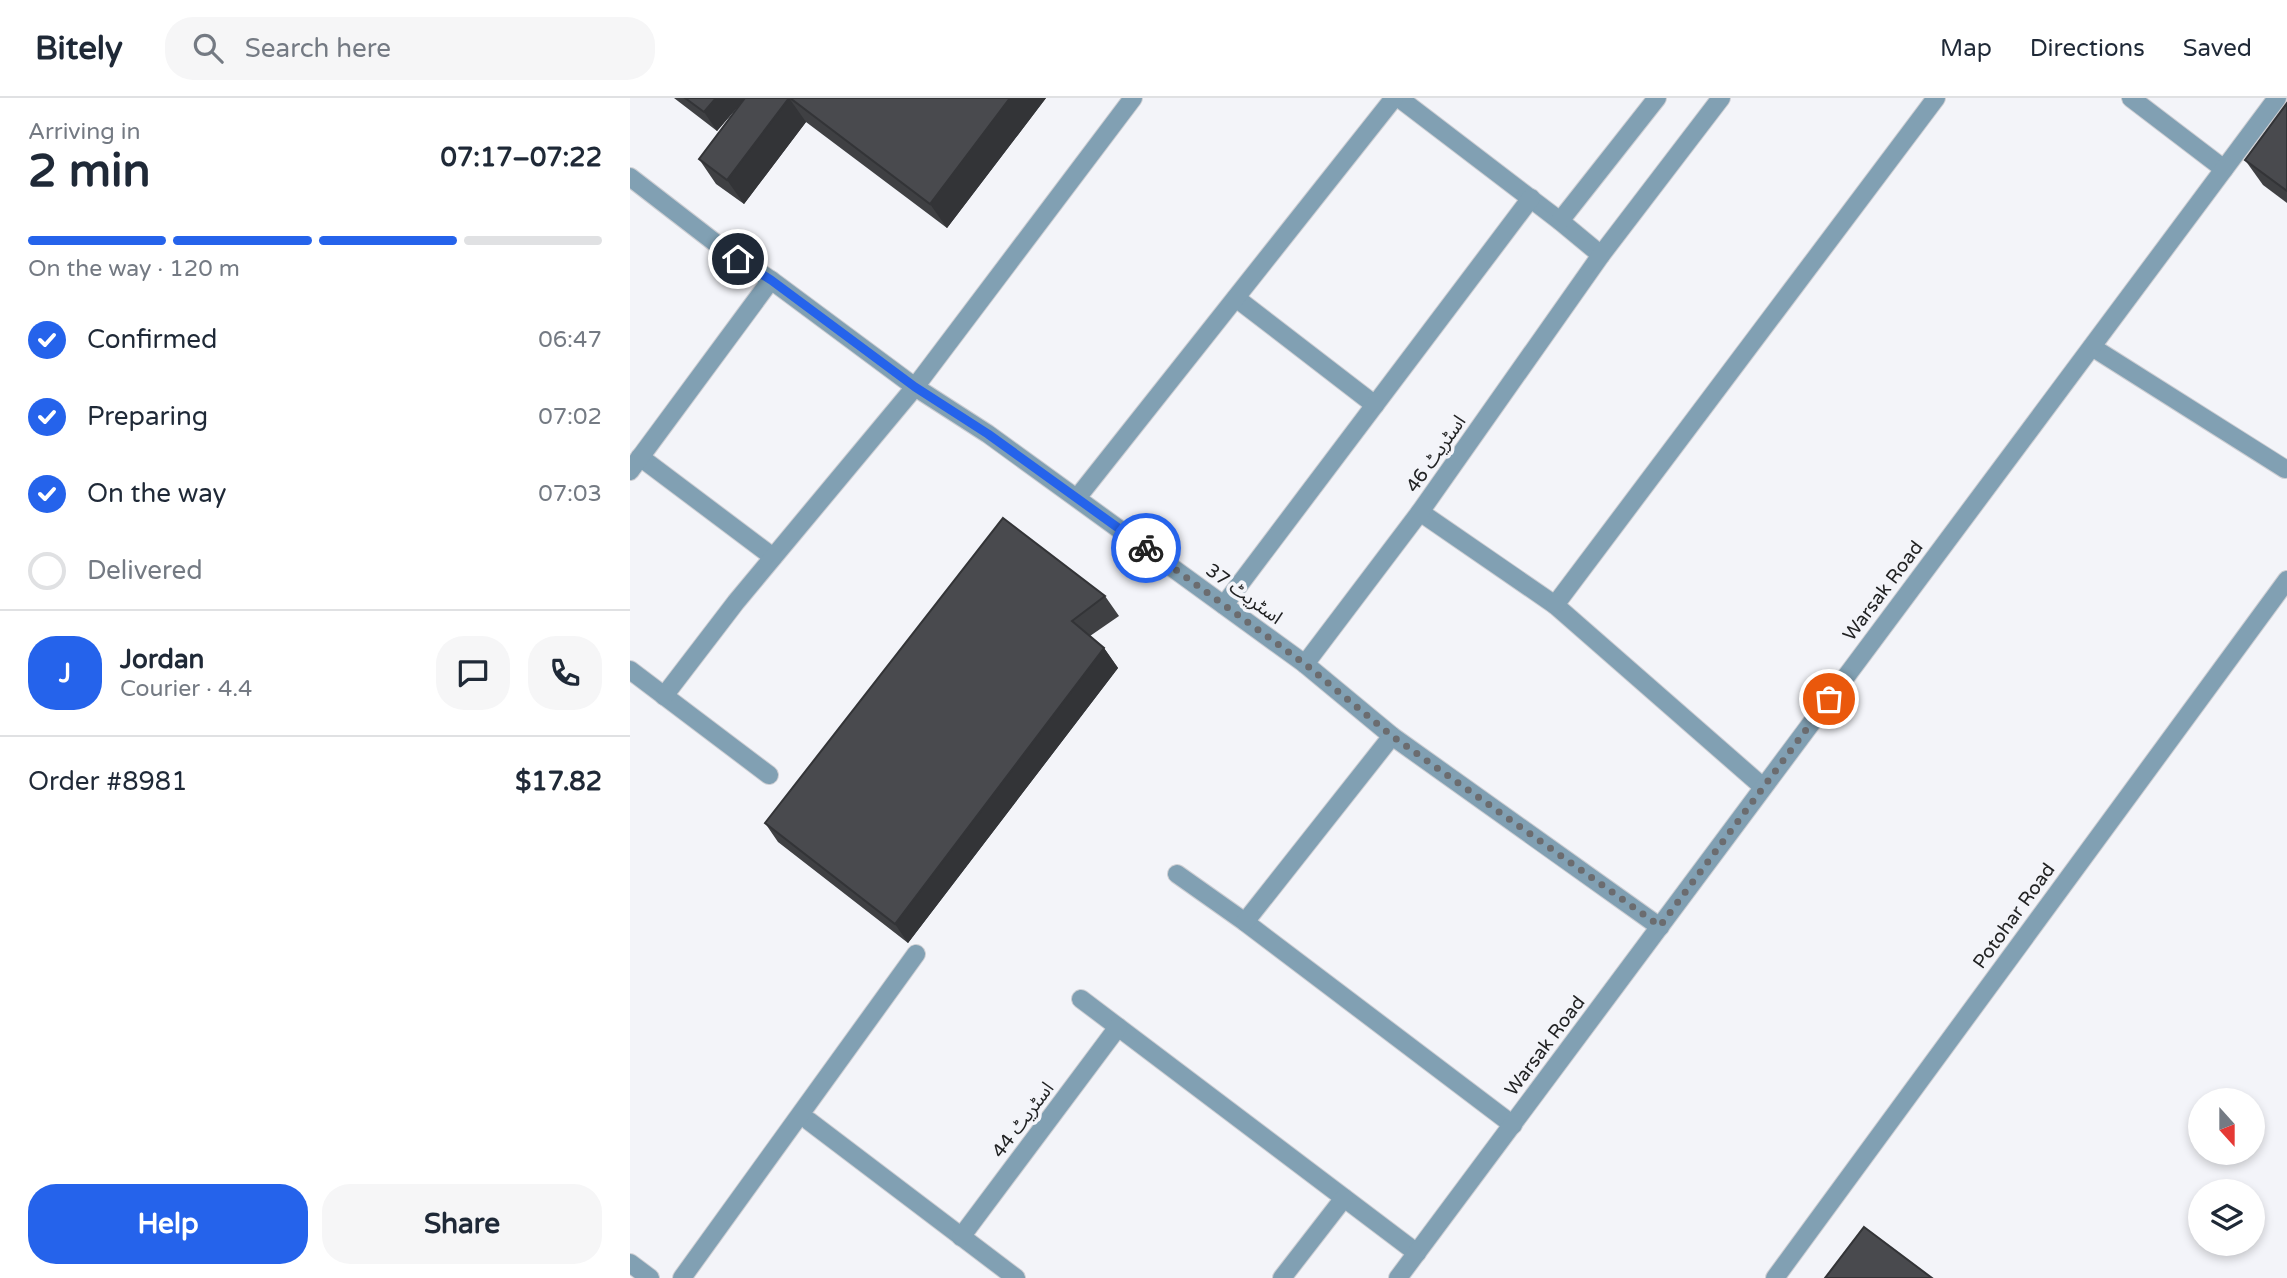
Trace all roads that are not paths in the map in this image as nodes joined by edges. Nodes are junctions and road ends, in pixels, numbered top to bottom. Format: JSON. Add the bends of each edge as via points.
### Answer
{"nodes":[{"id":1,"x":1133,"y":98,"type":"edge"},
{"id":2,"x":1396,"y":98,"type":"edge"},
{"id":3,"x":1657,"y":98,"type":"edge"},
{"id":4,"x":1721,"y":98,"type":"edge"},
{"id":5,"x":1936,"y":98,"type":"edge"},
{"id":6,"x":2131,"y":98,"type":"edge"},
{"id":7,"x":2277,"y":98,"type":"edge"},
{"id":8,"x":2224,"y":169,"type":"junction"},
{"id":9,"x":630,"y":177,"type":"edge"},
{"id":10,"x":1531,"y":198,"type":"junction"},
{"id":11,"x":1560,"y":221,"type":"junction"},
{"id":12,"x":1601,"y":255,"type":"junction"},
{"id":13,"x":771,"y":280,"type":"junction"},
{"id":14,"x":1236,"y":298,"type":"junction"},
{"id":15,"x":2092,"y":347,"type":"junction"},
{"id":16,"x":915,"y":387,"type":"junction"},
{"id":17,"x":1375,"y":405,"type":"junction"},
{"id":18,"x":635,"y":464,"type":"edge"},
{"id":19,"x":2285,"y":469,"type":"dead end"},
{"id":20,"x":1077,"y":498,"type":"junction"},
{"id":21,"x":1420,"y":512,"type":"junction"},
{"id":22,"x":773,"y":557,"type":"junction"},
{"id":23,"x":2287,"y":580,"type":"edge"},
{"id":24,"x":1224,"y":605,"type":"junction"},
{"id":25,"x":1555,"y":605,"type":"junction"},
{"id":26,"x":1305,"y":664,"type":"junction"},
{"id":27,"x":630,"y":670,"type":"edge"},
{"id":28,"x":664,"y":695,"type":"junction"},
{"id":29,"x":1392,"y":736,"type":"junction"},
{"id":30,"x":769,"y":775,"type":"dead end"},
{"id":31,"x":1763,"y":788,"type":"junction"},
{"id":32,"x":1177,"y":874,"type":"dead end"},
{"id":33,"x":1245,"y":922,"type":"junction"},
{"id":34,"x":1660,"y":926,"type":"junction"},
{"id":35,"x":916,"y":954,"type":"dead end"},
{"id":36,"x":1081,"y":999,"type":"dead end"},
{"id":37,"x":1118,"y":1027,"type":"junction"},
{"id":38,"x":809,"y":1121,"type":"dead end"},
{"id":39,"x":1513,"y":1125,"type":"junction"},
{"id":40,"x":1344,"y":1198,"type":"junction"},
{"id":41,"x":961,"y":1237,"type":"junction"},
{"id":42,"x":1417,"y":1253,"type":"junction"},
{"id":43,"x":630,"y":1263,"type":"edge"},
{"id":44,"x":650,"y":1278,"type":"edge"},
{"id":45,"x":682,"y":1278,"type":"edge"},
{"id":46,"x":1016,"y":1278,"type":"edge"},
{"id":47,"x":1282,"y":1278,"type":"edge"},
{"id":48,"x":1398,"y":1278,"type":"edge"},
{"id":49,"x":1775,"y":1278,"type":"edge"}],
"edges":[{"from":1,"to":16,"type":"street"},
{"from":2,"to":10,"type":"street"},
{"from":2,"to":14,"type":"street"},
{"from":3,"to":11,"type":"street"},
{"from":4,"to":12,"type":"street","name":"اسٹریٹ 46"},
{"from":5,"to":25,"type":"street"},
{"from":6,"to":8,"type":"street"},
{"from":7,"to":8,"type":"street","name":"Warsak Road"},
{"from":8,"to":15,"type":"street","name":"Warsak Road"},
{"from":9,"to":13,"type":"street","name":"اسٹریٹ 37"},
{"from":10,"to":11,"type":"street"},
{"from":10,"to":17,"type":"street"},
{"from":11,"to":12,"type":"street"},
{"from":12,"to":21,"type":"street","name":"اسٹریٹ 46"},
{"from":13,"to":16,"type":"street","name":"اسٹریٹ 37"},
{"from":13,"to":18,"type":"street"},
{"from":14,"to":17,"type":"street"},
{"from":14,"to":20,"type":"street"},
{"from":15,"to":19,"type":"street"},
{"from":15,"to":31,"type":"street","name":"Warsak Road"},
{"from":16,"to":20,"type":"street","name":"اسٹریٹ 37"},
{"from":16,"to":22,"type":"street"},
{"from":17,"to":24,"type":"street"},
{"from":18,"to":22,"type":"street"},
{"from":20,"to":24,"type":"street","name":"اسٹریٹ 37"},
{"from":21,"to":25,"type":"street","name":"اسٹریٹ 46"},
{"from":21,"to":26,"type":"street"},
{"from":22,"to":28,"type":"street"},
{"from":23,"to":49,"type":"street","name":"Potohar Road"},
{"from":24,"to":26,"type":"street","name":"اسٹریٹ 37"},
{"from":25,"to":31,"type":"street","name":"اسٹریٹ 46"},
{"from":26,"to":29,"type":"street","name":"اسٹریٹ 37"},
{"from":27,"to":28,"type":"street"},
{"from":28,"to":30,"type":"street"},
{"from":29,"to":33,"type":"street"},
{"from":29,"to":34,"type":"street","name":"اسٹریٹ 37"},
{"from":31,"to":34,"type":"street","name":"Warsak Road"},
{"from":32,"to":33,"type":"street"},
{"from":33,"to":39,"type":"street"},
{"from":34,"to":39,"type":"street","name":"Warsak Road"},
{"from":35,"to":45,"type":"street"},
{"from":36,"to":37,"type":"street"},
{"from":37,"to":40,"type":"street"},
{"from":37,"to":41,"type":"street","name":"اسٹریٹ 44"},
{"from":38,"to":41,"type":"street"},
{"from":39,"to":42,"type":"street","name":"Warsak Road"},
{"from":40,"to":42,"type":"street"},
{"from":40,"to":47,"type":"street"},
{"from":41,"to":46,"type":"street"},
{"from":42,"to":48,"type":"street","name":"Warsak Road"},
{"from":43,"to":44,"type":"street"}]}
